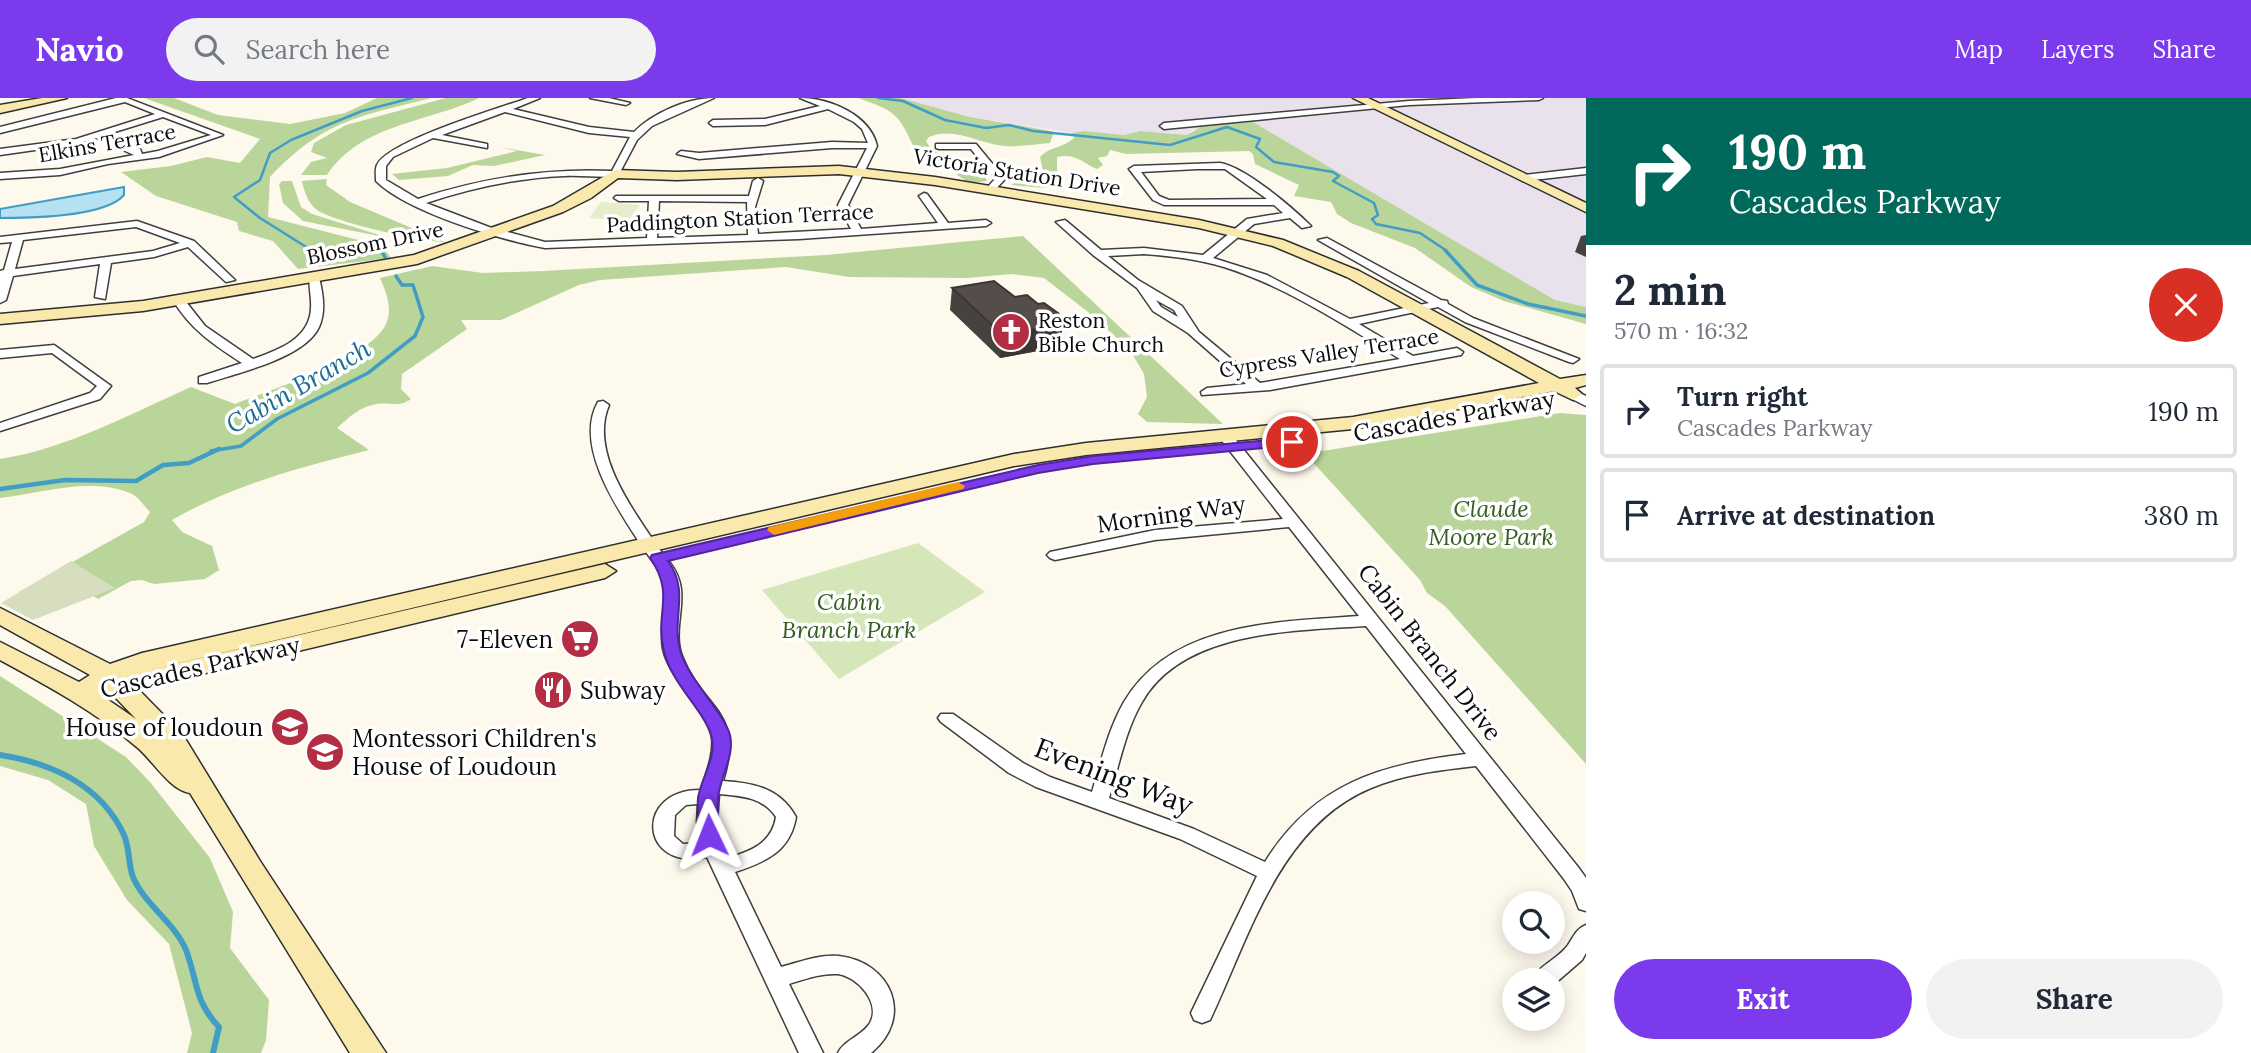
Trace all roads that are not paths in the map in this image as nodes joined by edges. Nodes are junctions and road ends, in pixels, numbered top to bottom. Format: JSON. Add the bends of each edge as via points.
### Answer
{"nodes":[{"id":1,"x":43,"y":98,"type":"edge"},
{"id":2,"x":61,"y":98,"type":"edge"},
{"id":3,"x":536,"y":98,"type":"edge"},
{"id":4,"x":594,"y":98,"type":"edge"},
{"id":5,"x":710,"y":98,"type":"edge"},
{"id":6,"x":804,"y":98,"type":"edge"},
{"id":7,"x":1359,"y":98,"type":"edge"},
{"id":8,"x":1539,"y":98,"type":"edge"},
{"id":9,"x":123,"y":99,"type":"edge"},
{"id":10,"x":626,"y":103,"type":"dead end"},
{"id":11,"x":1375,"y":106,"type":"junction"},
{"id":12,"x":0,"y":107,"type":"edge"},
{"id":13,"x":827,"y":107,"type":"junction"},
{"id":14,"x":504,"y":109,"type":"junction"},
{"id":15,"x":164,"y":114,"type":"junction"},
{"id":16,"x":713,"y":123,"type":"dead end"},
{"id":17,"x":17,"y":126,"type":"junction"},
{"id":18,"x":1164,"y":126,"type":"dead end"},
{"id":19,"x":0,"y":130,"type":"edge"},
{"id":20,"x":97,"y":135,"type":"junction"},
{"id":21,"x":432,"y":135,"type":"junction"},
{"id":22,"x":636,"y":135,"type":"junction"},
{"id":23,"x":32,"y":139,"type":"junction"},
{"id":24,"x":484,"y":146,"type":"dead end"},
{"id":25,"x":873,"y":146,"type":"junction"},
{"id":26,"x":939,"y":146,"type":"dead end"},
{"id":27,"x":0,"y":152,"type":"edge"},
{"id":28,"x":681,"y":154,"type":"dead end"},
{"id":29,"x":138,"y":156,"type":"junction"},
{"id":30,"x":860,"y":171,"type":"junction"},
{"id":31,"x":1586,"y":171,"type":"edge"},
{"id":32,"x":615,"y":174,"type":"junction"},
{"id":33,"x":0,"y":176,"type":"edge"},
{"id":34,"x":1524,"y":178,"type":"junction"},
{"id":35,"x":758,"y":181,"type":"dead end"},
{"id":36,"x":990,"y":190,"type":"junction"},
{"id":37,"x":924,"y":196,"type":"dead end"},
{"id":38,"x":619,"y":198,"type":"dead end"},
{"id":39,"x":752,"y":199,"type":"junction"},
{"id":40,"x":654,"y":200,"type":"junction"},
{"id":41,"x":419,"y":202,"type":"junction"},
{"id":42,"x":1275,"y":202,"type":"junction"},
{"id":43,"x":1586,"y":208,"type":"edge"},
{"id":44,"x":1290,"y":215,"type":"junction"},
{"id":45,"x":1061,"y":222,"type":"dead end"},
{"id":46,"x":986,"y":223,"type":"dead end"},
{"id":47,"x":945,"y":226,"type":"junction"},
{"id":48,"x":1306,"y":226,"type":"dead end"},
{"id":49,"x":498,"y":232,"type":"junction"},
{"id":50,"x":858,"y":232,"type":"junction"},
{"id":51,"x":1237,"y":232,"type":"junction"},
{"id":52,"x":19,"y":237,"type":"junction"},
{"id":53,"x":753,"y":237,"type":"junction"},
{"id":54,"x":0,"y":240,"type":"edge"},
{"id":55,"x":652,"y":240,"type":"junction"},
{"id":56,"x":1324,"y":240,"type":"dead end"},
{"id":57,"x":190,"y":243,"type":"junction"},
{"id":58,"x":1097,"y":253,"type":"junction"},
{"id":59,"x":1206,"y":258,"type":"junction"},
{"id":60,"x":106,"y":260,"type":"junction"},
{"id":61,"x":3,"y":274,"type":"edge"},
{"id":62,"x":314,"y":278,"type":"junction"},
{"id":63,"x":230,"y":280,"type":"dead end"},
{"id":64,"x":101,"y":297,"type":"dead end"},
{"id":65,"x":0,"y":300,"type":"edge"},
{"id":66,"x":178,"y":300,"type":"junction"},
{"id":67,"x":1443,"y":303,"type":"junction"},
{"id":68,"x":1416,"y":309,"type":"junction"},
{"id":69,"x":0,"y":319,"type":"edge"},
{"id":70,"x":1347,"y":323,"type":"junction"},
{"id":71,"x":1457,"y":352,"type":"dead end"},
{"id":72,"x":0,"y":355,"type":"edge"},
{"id":73,"x":1573,"y":359,"type":"dead end"},
{"id":74,"x":1411,"y":360,"type":"junction"},
{"id":75,"x":250,"y":363,"type":"junction"},
{"id":76,"x":203,"y":380,"type":"dead end"},
{"id":77,"x":1257,"y":387,"type":"junction"},
{"id":78,"x":1577,"y":391,"type":"edge"},
{"id":79,"x":1207,"y":392,"type":"dead end"},
{"id":80,"x":603,"y":405,"type":"dead end"},
{"id":81,"x":0,"y":427,"type":"edge"},
{"id":82,"x":1231,"y":443,"type":"junction"},
{"id":83,"x":1294,"y":522,"type":"junction"},
{"id":84,"x":654,"y":552,"type":"junction"},
{"id":85,"x":1055,"y":555,"type":"dead end"},
{"id":86,"x":0,"y":615,"type":"edge"},
{"id":87,"x":1371,"y":620,"type":"junction"},
{"id":88,"x":0,"y":650,"type":"edge"},
{"id":89,"x":114,"y":680,"type":"junction"},
{"id":90,"x":80,"y":694,"type":"junction"},
{"id":91,"x":947,"y":718,"type":"dead end"},
{"id":92,"x":1482,"y":759,"type":"junction"},
{"id":93,"x":710,"y":792,"type":"junction"},
{"id":94,"x":1098,"y":802,"type":"junction"},
{"id":95,"x":225,"y":825,"type":"junction"},
{"id":96,"x":713,"y":848,"type":"junction"},
{"id":97,"x":721,"y":868,"type":"junction"},
{"id":98,"x":1269,"y":873,"type":"junction"},
{"id":99,"x":1586,"y":903,"type":"edge"},
{"id":100,"x":1586,"y":934,"type":"edge"},
{"id":101,"x":1557,"y":968,"type":"edge"},
{"id":102,"x":774,"y":979,"type":"junction"},
{"id":103,"x":1202,"y":1013,"type":"dead end"},
{"id":104,"x":369,"y":1053,"type":"edge"},
{"id":105,"x":811,"y":1053,"type":"edge"},
{"id":106,"x":850,"y":1053,"type":"edge"}],
"edges":[{"from":1,"to":12,"type":"street"},
{"from":2,"to":12,"type":"street"},
{"from":3,"to":14,"type":"street"},
{"from":4,"to":10,"type":"street"},
{"from":5,"to":22,"type":"street","name":"Blossom Drive","via":[[662,116]]},
{"from":6,"to":13,"type":"street"},
{"from":7,"to":11,"type":"street"},
{"from":8,"to":11,"type":"street"},
{"from":9,"to":15,"type":"street"},
{"from":9,"to":17,"type":"street"},
{"from":11,"to":18,"type":"street"},
{"from":11,"to":34,"type":"street"},
{"from":13,"to":16,"type":"street","via":[[765,122]]},
{"from":13,"to":25,"type":"street","via":[[857,121]]},
{"from":14,"to":21,"type":"street"},
{"from":14,"to":22,"type":"street","via":[[589,130]]},
{"from":15,"to":20,"type":"street"},
{"from":15,"to":29,"type":"street","name":"Elkins Terrace","via":[[219,135],[172,151]]},
{"from":17,"to":19,"type":"street"},
{"from":17,"to":23,"type":"street"},
{"from":20,"to":23,"type":"street"},
{"from":20,"to":29,"type":"street","via":[[137,151]]},
{"from":21,"to":24,"type":"street"},
{"from":21,"to":41,"type":"street","name":"Paddington Station Terrace","via":[[396,151],[384,160],[379,172],[386,186]]},
{"from":22,"to":32,"type":"street","name":"Blossom Drive"},
{"from":23,"to":27,"type":"street"},
{"from":25,"to":28,"type":"street"},
{"from":25,"to":30,"type":"street"},
{"from":26,"to":36,"type":"street","via":[[973,146],[1000,179]]},
{"from":29,"to":33,"type":"street","name":"Elkins Terrace","via":[[67,171]]},
{"from":30,"to":32,"type":"street","name":"Victoria Station Drive"},
{"from":30,"to":36,"type":"street","name":"Victoria Station Drive"},
{"from":30,"to":50,"type":"street","via":[[843,205]]},
{"from":31,"to":34,"type":"street"},
{"from":32,"to":41,"type":"street","name":"Victoria Station Drive","via":[[520,176],[472,184]]},
{"from":32,"to":49,"type":"street","name":"Blossom Drive","via":[[573,202]]},
{"from":34,"to":43,"type":"street"},
{"from":35,"to":39,"type":"street"},
{"from":36,"to":51,"type":"street","name":"Victoria Station Drive"},
{"from":37,"to":47,"type":"street"},
{"from":38,"to":40,"type":"street"},
{"from":39,"to":40,"type":"street"},
{"from":39,"to":53,"type":"street"},
{"from":40,"to":55,"type":"street"},
{"from":41,"to":49,"type":"street","name":"Paddington Station Terrace"},
{"from":42,"to":42,"type":"street","via":[[1228,167],[1134,169],[1156,198],[1167,203]]},
{"from":42,"to":44,"type":"street"},
{"from":44,"to":48,"type":"street"},
{"from":44,"to":51,"type":"street","via":[[1256,219]]},
{"from":45,"to":58,"type":"street"},
{"from":46,"to":47,"type":"street","name":"Paddington Station Terrace"},
{"from":47,"to":50,"type":"street","name":"Paddington Station Terrace"},
{"from":49,"to":55,"type":"street","name":"Paddington Station Terrace","via":[[557,246]]},
{"from":49,"to":62,"type":"street","name":"Blossom Drive","via":[[417,259]]},
{"from":50,"to":53,"type":"street","name":"Paddington Station Terrace"},
{"from":51,"to":59,"type":"street"},
{"from":51,"to":68,"type":"street","name":"Victoria Station Drive","via":[[1315,257]]},
{"from":52,"to":54,"type":"street"},
{"from":52,"to":57,"type":"street","via":[[131,224]]},
{"from":52,"to":61,"type":"street"},
{"from":53,"to":55,"type":"street","name":"Paddington Station Terrace"},
{"from":56,"to":67,"type":"street"},
{"from":57,"to":60,"type":"street","via":[[154,254]]},
{"from":57,"to":63,"type":"street"},
{"from":58,"to":59,"type":"street","via":[[1158,249]]},
{"from":58,"to":77,"type":"street","via":[[1157,309],[1195,334]]},
{"from":59,"to":70,"type":"street","via":[[1276,283]]},
{"from":60,"to":61,"type":"street"},
{"from":60,"to":64,"type":"street"},
{"from":61,"to":65,"type":"street"},
{"from":62,"to":66,"type":"street","name":"Blossom Drive"},
{"from":62,"to":75,"type":"street","via":[[317,291],[311,331],[293,345]]},
{"from":66,"to":69,"type":"street","name":"Blossom Drive"},
{"from":66,"to":75,"type":"street","via":[[201,331]]},
{"from":67,"to":68,"type":"street"},
{"from":67,"to":73,"type":"street","via":[[1469,320]]},
{"from":68,"to":70,"type":"street"},
{"from":68,"to":78,"type":"street","name":"Victoria Station Drive"},
{"from":70,"to":74,"type":"street"},
{"from":71,"to":74,"type":"street","name":"Cypress Valley Terrace"},
{"from":72,"to":81,"type":"street","via":[[54,349],[105,386],[95,397]]},
{"from":74,"to":77,"type":"street","name":"Cypress Valley Terrace"},
{"from":75,"to":76,"type":"street"},
{"from":77,"to":79,"type":"street","name":"Cypress Valley Terrace"},
{"from":78,"to":82,"type":"street","name":"Cascades Parkway","via":[[1378,431]]},
{"from":80,"to":84,"type":"street","via":[[597,413],[597,449]]},
{"from":82,"to":83,"type":"street","name":"Cabin Branch Drive"},
{"from":82,"to":84,"type":"street","name":"Cascades Parkway","via":[[1038,469]]},
{"from":83,"to":85,"type":"street","name":"Morning Way","via":[[1155,535]]},
{"from":83,"to":87,"type":"street","name":"Cabin Branch Drive"},
{"from":84,"to":89,"type":"street","name":"Cascades Parkway","via":[[244,636],[142,661]]},
{"from":84,"to":93,"type":"street","via":[[673,586],[673,653],[684,679],[721,734],[722,748]]},
{"from":86,"to":89,"type":"street"},
{"from":87,"to":92,"type":"street","name":"Cabin Branch Drive"},
{"from":87,"to":94,"type":"street","via":[[1255,631],[1199,646],[1175,660],[1139,692],[1125,719]]},
{"from":88,"to":90,"type":"street"},
{"from":89,"to":90,"type":"street","name":"Cascades Parkway"},
{"from":89,"to":95,"type":"street","via":[[174,742]]},
{"from":90,"to":95,"type":"street","via":[[126,725],[181,773]]},
{"from":91,"to":94,"type":"street","name":"Evening Way","via":[[1016,768]]},
{"from":92,"to":98,"type":"street","via":[[1432,765],[1347,792],[1307,820]]},
{"from":92,"to":99,"type":"street","name":"Cabin Branch Drive","via":[[1571,873]]},
{"from":93,"to":96,"type":"street","via":[[707,814]]},
{"from":93,"to":96,"type":"street","via":[[671,804],[665,810],[663,835],[667,843],[685,852]]},
{"from":93,"to":97,"type":"street","via":[[761,793],[774,799],[786,817],[783,835],[765,853]]},
{"from":94,"to":98,"type":"street","name":"Evening Way","via":[[1187,834]]},
{"from":95,"to":104,"type":"main road"},
{"from":96,"to":97,"type":"street"},
{"from":97,"to":102,"type":"street"},
{"from":98,"to":103,"type":"street"},
{"from":100,"to":101,"type":"street","via":[[1574,954]]},
{"from":102,"to":105,"type":"street"},
{"from":102,"to":106,"type":"street","via":[[840,964],[871,982],[885,1003],[885,1017],[869,1041]]}]}
